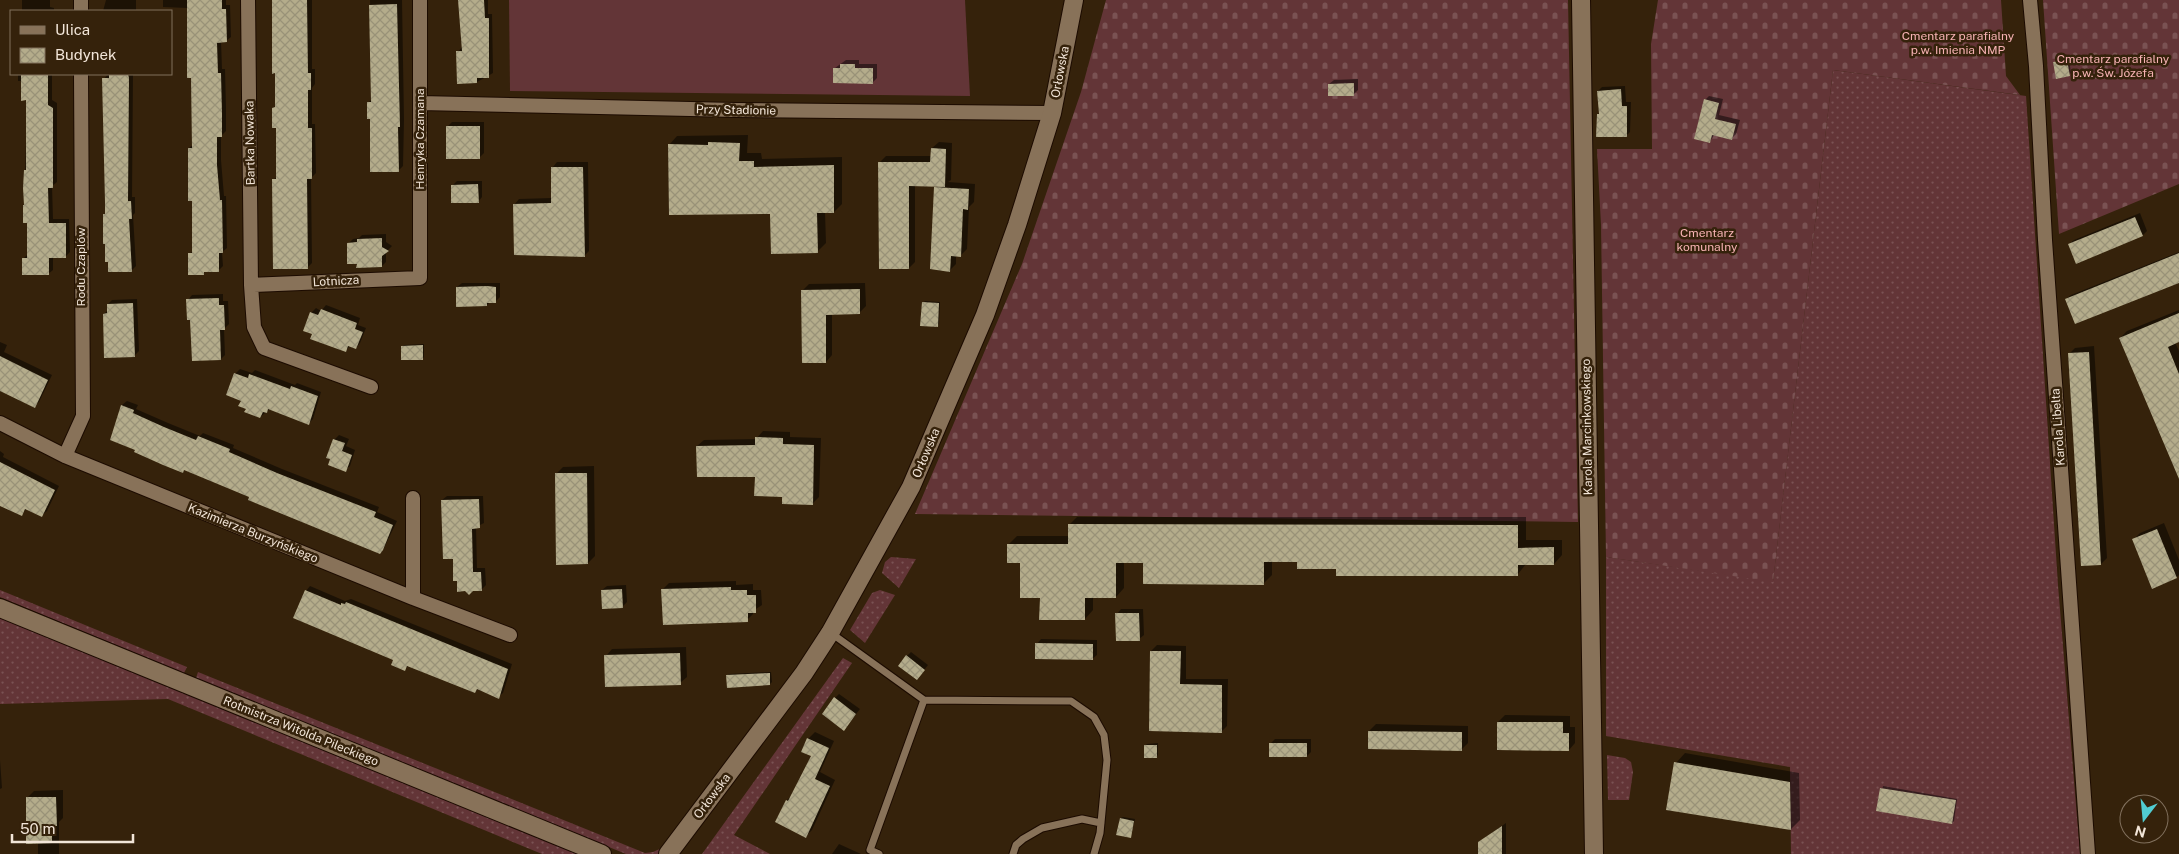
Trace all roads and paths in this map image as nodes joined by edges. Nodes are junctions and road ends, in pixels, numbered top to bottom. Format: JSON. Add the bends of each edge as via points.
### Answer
{"nodes":[{"id":1,"x":248,"y":0,"type":"edge"},
{"id":2,"x":420,"y":0,"type":"edge"},
{"id":3,"x":1074,"y":0,"type":"edge"},
{"id":4,"x":1581,"y":0,"type":"edge"},
{"id":5,"x":2030,"y":0,"type":"edge"},
{"id":6,"x":81,"y":75,"type":"edge"},
{"id":7,"x":420,"y":103,"type":"junction"},
{"id":8,"x":1052,"y":114,"type":"junction"},
{"id":9,"x":420,"y":278,"type":"joint"},
{"id":10,"x":251,"y":285,"type":"junction"},
{"id":11,"x":371,"y":387,"type":"dead end"},
{"id":12,"x":0,"y":423,"type":"edge"},
{"id":13,"x":65,"y":456,"type":"junction"},
{"id":14,"x":413,"y":498,"type":"dead end"},
{"id":15,"x":413,"y":598,"type":"junction"},
{"id":16,"x":0,"y":608,"type":"edge"},
{"id":17,"x":830,"y":633,"type":"junction"},
{"id":18,"x":510,"y":635,"type":"dead end"},
{"id":19,"x":924,"y":700,"type":"junction"},
{"id":20,"x":1101,"y":823,"type":"junction"},
{"id":21,"x":602,"y":854,"type":"edge"},
{"id":22,"x":668,"y":854,"type":"edge"},
{"id":23,"x":879,"y":854,"type":"edge"},
{"id":24,"x":1013,"y":854,"type":"edge"},
{"id":25,"x":1094,"y":854,"type":"edge"},
{"id":26,"x":1594,"y":854,"type":"edge"},
{"id":27,"x":2088,"y":854,"type":"edge"}],
"edges":[{"from":1,"to":10,"type":"street","name":"Bartka Nowaka"},
{"from":2,"to":7,"type":"street","name":"Henryka Czamana"},
{"from":3,"to":8,"type":"street","name":"Orłowska"},
{"from":4,"to":26,"type":"street","name":"Karola Marcinkowskiego"},
{"from":5,"to":27,"type":"street","name":"Karola Libelta"},
{"from":6,"to":13,"type":"street","name":"Rodu Czaplów","via":[[83,416]]},
{"from":7,"to":8,"type":"street","name":"Przy Stadionie"},
{"from":7,"to":9,"type":"street","name":"Henryka Czamana"},
{"from":8,"to":17,"type":"street","name":"Orłowska","via":[[1018,225],[985,315],[927,451],[911,487]]},
{"from":9,"to":10,"type":"street","name":"Lotnicza"},
{"from":10,"to":11,"type":"street","name":"Bartka Nowaka","via":[[254,327],[264,348]]},
{"from":12,"to":13,"type":"street","name":"Kazimierza Burzyńskiego"},
{"from":13,"to":15,"type":"street","name":"Kazimierza Burzyńskiego"},
{"from":14,"to":15,"type":"street"},
{"from":15,"to":18,"type":"street","name":"Kazimierza Burzyńskiego"},
{"from":16,"to":21,"type":"street","name":"Rotmistrza Witolda Pileckiego"},
{"from":17,"to":19,"type":"lane"},
{"from":17,"to":22,"type":"street","name":"Orłowska","via":[[804,673]]},
{"from":19,"to":20,"type":"lane","via":[[1071,701],[1094,717],[1104,735],[1107,760]]},
{"from":19,"to":23,"type":"lane","via":[[870,850]]},
{"from":20,"to":24,"type":"lane","via":[[1082,819],[1042,828],[1016,845]]},
{"from":20,"to":25,"type":"lane"}]}
